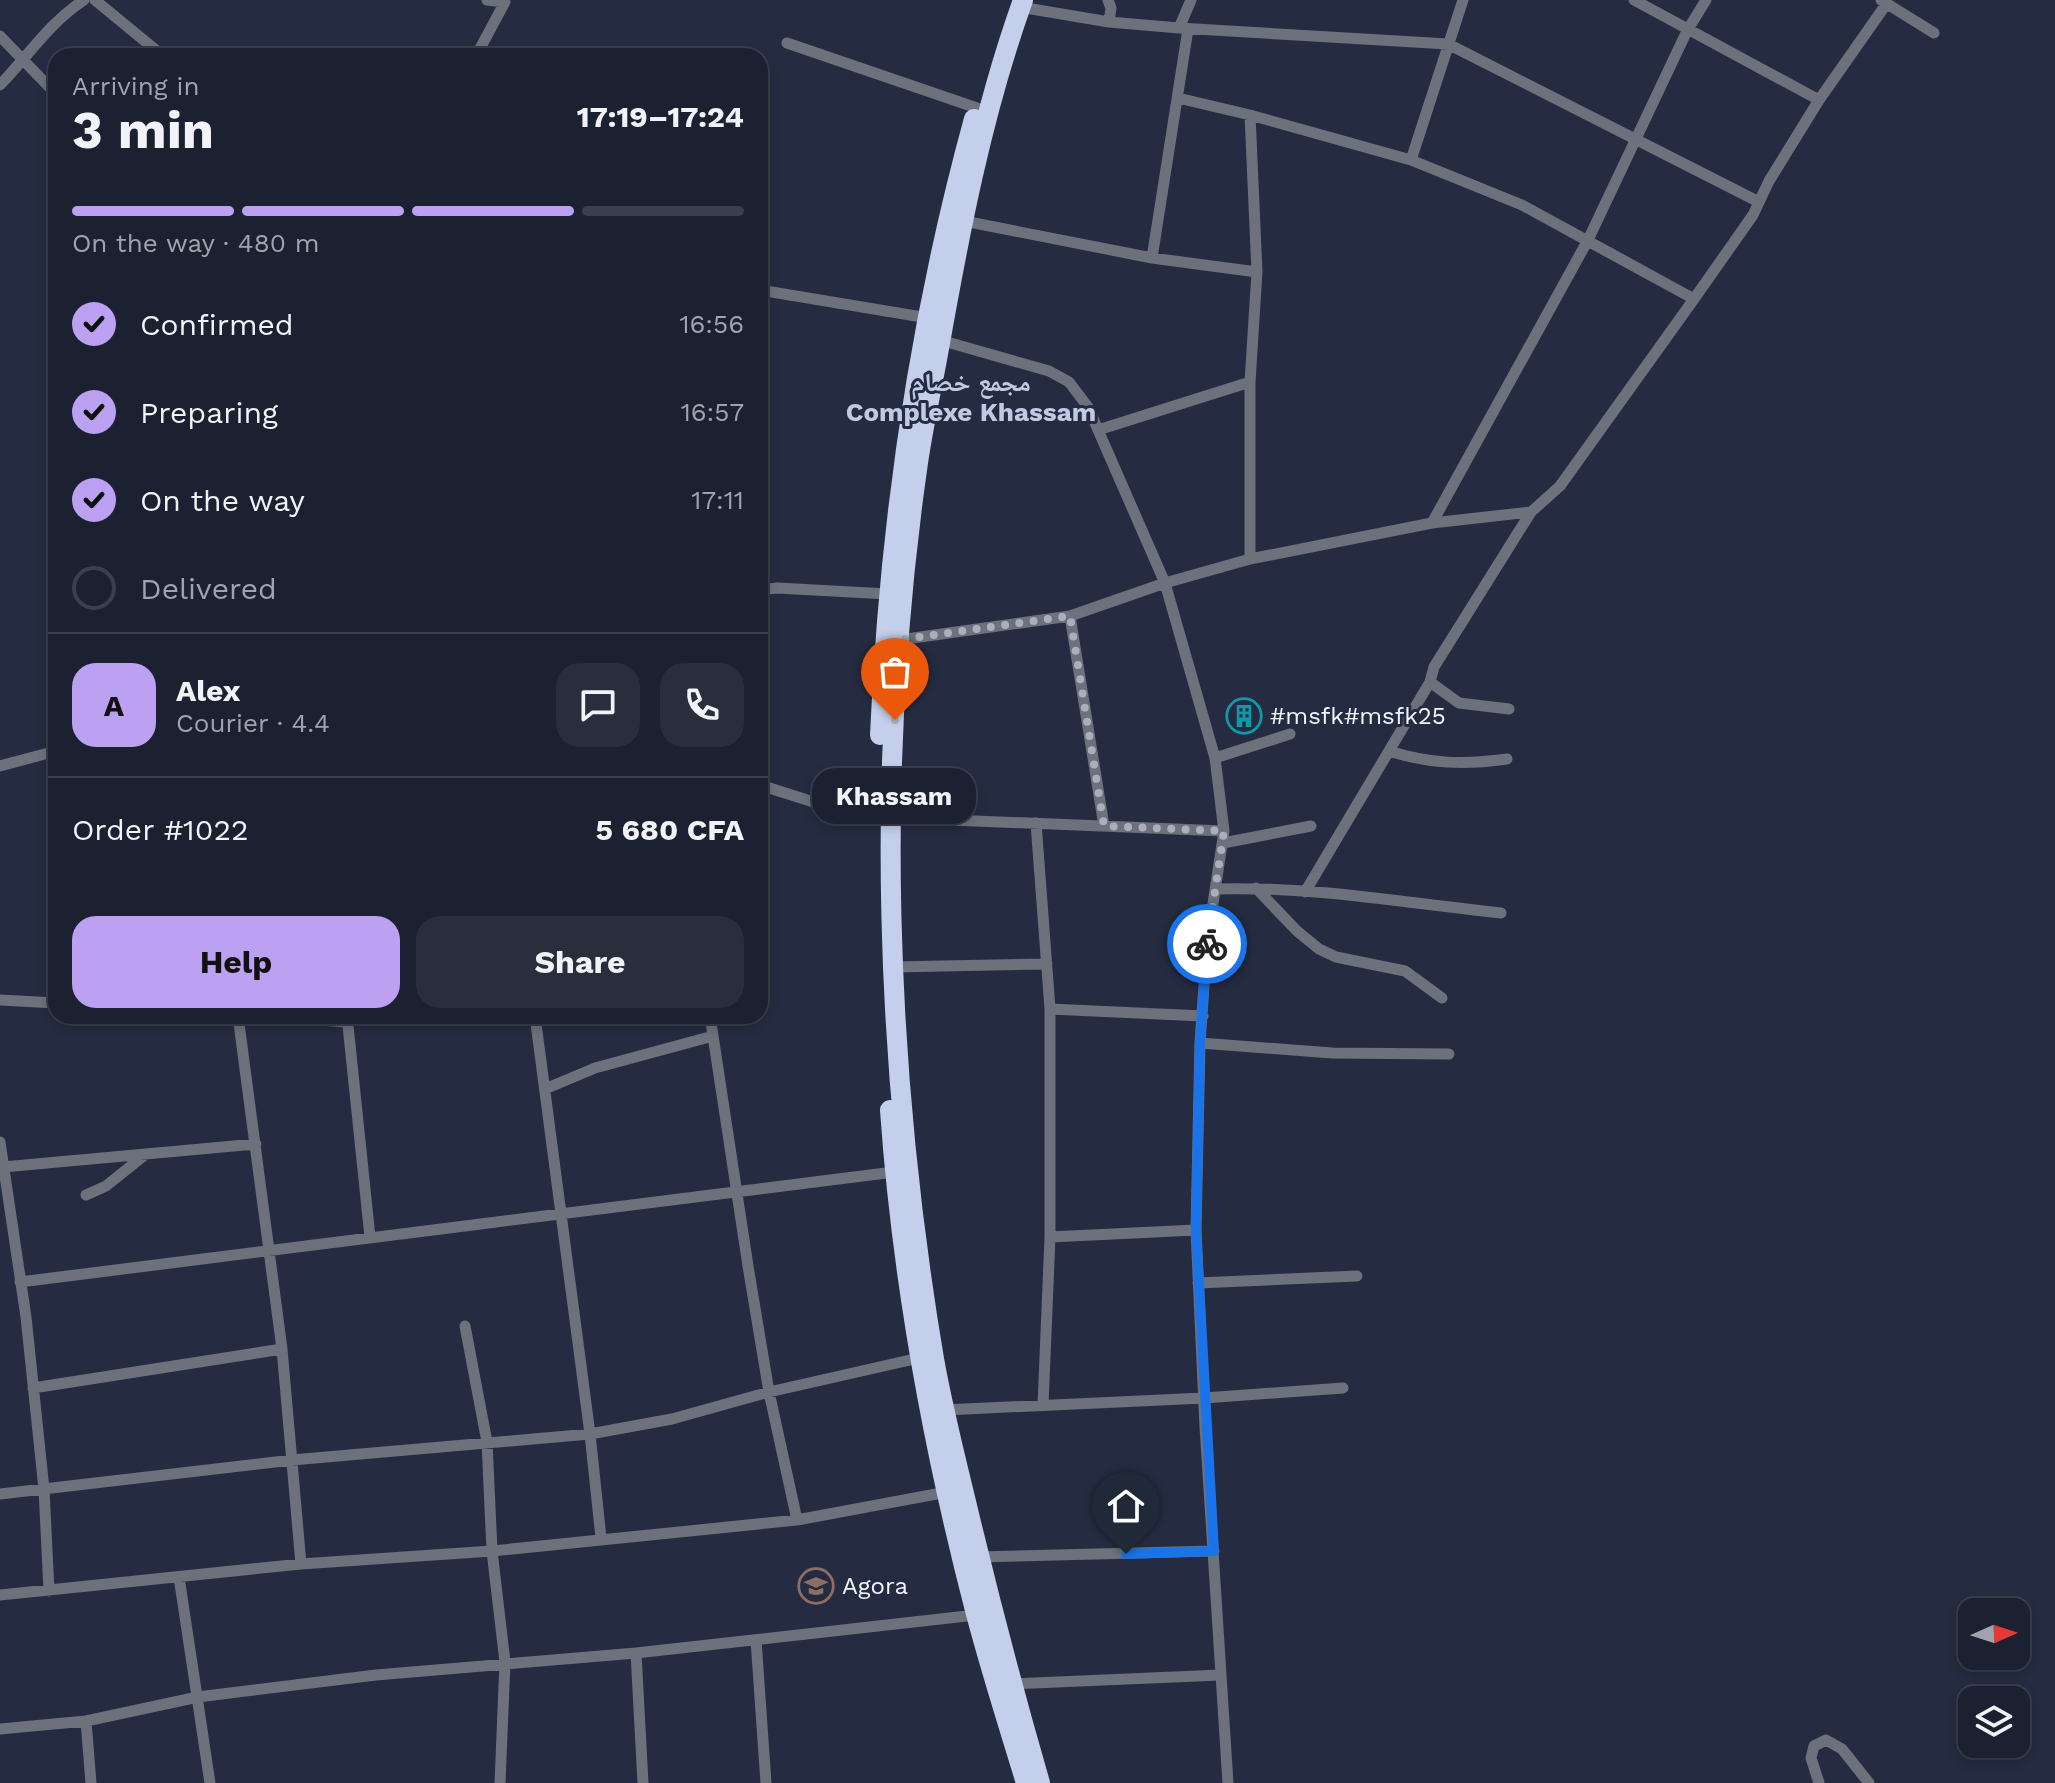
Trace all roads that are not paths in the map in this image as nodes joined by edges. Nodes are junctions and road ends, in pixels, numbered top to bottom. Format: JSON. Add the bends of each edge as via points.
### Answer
{"nodes":[{"id":1,"x":84,"y":0,"type":"edge"},
{"id":2,"x":95,"y":0,"type":"edge"},
{"id":3,"x":487,"y":0,"type":"edge"},
{"id":4,"x":1108,"y":0,"type":"edge"},
{"id":5,"x":1191,"y":0,"type":"edge"},
{"id":6,"x":1463,"y":0,"type":"edge"},
{"id":7,"x":1634,"y":0,"type":"edge"},
{"id":8,"x":1706,"y":0,"type":"edge"},
{"id":9,"x":1017,"y":2,"type":"edge"},
{"id":10,"x":1884,"y":2,"type":"edge"},
{"id":11,"x":1109,"y":22,"type":"junction"},
{"id":12,"x":1183,"y":28,"type":"junction"},
{"id":13,"x":1687,"y":31,"type":"junction"},
{"id":14,"x":1934,"y":33,"type":"dead end"},
{"id":15,"x":0,"y":36,"type":"edge"},
{"id":16,"x":787,"y":43,"type":"dead end"},
{"id":17,"x":1448,"y":44,"type":"junction"},
{"id":18,"x":153,"y":48,"type":"edge"},
{"id":19,"x":480,"y":48,"type":"edge"},
{"id":20,"x":25,"y":59,"type":"junction"},
{"id":21,"x":0,"y":85,"type":"edge"},
{"id":22,"x":48,"y":85,"type":"edge"},
{"id":23,"x":1178,"y":98,"type":"junction"},
{"id":24,"x":1819,"y":100,"type":"junction"},
{"id":25,"x":977,"y":108,"type":"junction"},
{"id":26,"x":1250,"y":115,"type":"junction"},
{"id":27,"x":1636,"y":140,"type":"junction"},
{"id":28,"x":1411,"y":160,"type":"junction"},
{"id":29,"x":1759,"y":202,"type":"junction"},
{"id":30,"x":964,"y":221,"type":"junction"},
{"id":31,"x":1588,"y":240,"type":"junction"},
{"id":32,"x":1152,"y":258,"type":"junction"},
{"id":33,"x":1257,"y":272,"type":"junction"},
{"id":34,"x":768,"y":291,"type":"edge"},
{"id":35,"x":1694,"y":299,"type":"junction"},
{"id":36,"x":928,"y":318,"type":"junction"},
{"id":37,"x":940,"y":340,"type":"junction"},
{"id":38,"x":1250,"y":382,"type":"junction"},
{"id":39,"x":1098,"y":430,"type":"junction"},
{"id":40,"x":1531,"y":512,"type":"junction"},
{"id":41,"x":1432,"y":523,"type":"junction"},
{"id":42,"x":1250,"y":559,"type":"junction"},
{"id":43,"x":1165,"y":583,"type":"junction"},
{"id":44,"x":768,"y":589,"type":"edge"},
{"id":45,"x":888,"y":594,"type":"junction"},
{"id":46,"x":1070,"y":616,"type":"junction"},
{"id":47,"x":899,"y":640,"type":"junction"},
{"id":48,"x":1430,"y":682,"type":"junction"},
{"id":49,"x":1509,"y":709,"type":"dead end"},
{"id":50,"x":1290,"y":734,"type":"dead end"},
{"id":51,"x":1389,"y":751,"type":"junction"},
{"id":52,"x":48,"y":753,"type":"edge"},
{"id":53,"x":1215,"y":758,"type":"junction"},
{"id":54,"x":1507,"y":759,"type":"dead end"},
{"id":55,"x":0,"y":766,"type":"edge"},
{"id":56,"x":768,"y":788,"type":"edge"},
{"id":57,"x":883,"y":817,"type":"junction"},
{"id":58,"x":1036,"y":823,"type":"junction"},
{"id":59,"x":1104,"y":826,"type":"junction"},
{"id":60,"x":1311,"y":826,"type":"dead end"},
{"id":61,"x":1224,"y":837,"type":"junction"},
{"id":62,"x":1256,"y":888,"type":"junction"},
{"id":63,"x":1216,"y":889,"type":"junction"},
{"id":64,"x":1305,"y":892,"type":"junction"},
{"id":65,"x":1501,"y":913,"type":"dead end"},
{"id":66,"x":1047,"y":964,"type":"junction"},
{"id":67,"x":894,"y":967,"type":"junction"},
{"id":68,"x":1442,"y":998,"type":"dead end"},
{"id":69,"x":0,"y":1000,"type":"edge"},
{"id":70,"x":48,"y":1003,"type":"edge"},
{"id":71,"x":1050,"y":1009,"type":"junction"},
{"id":72,"x":1203,"y":1016,"type":"junction"},
{"id":73,"x":239,"y":1024,"type":"edge"},
{"id":74,"x":348,"y":1024,"type":"edge"},
{"id":75,"x":536,"y":1024,"type":"edge"},
{"id":76,"x":711,"y":1024,"type":"edge"},
{"id":77,"x":713,"y":1036,"type":"junction"},
{"id":78,"x":1200,"y":1043,"type":"junction"},
{"id":79,"x":1449,"y":1054,"type":"dead end"},
{"id":80,"x":545,"y":1089,"type":"junction"},
{"id":81,"x":0,"y":1142,"type":"edge"},
{"id":82,"x":256,"y":1144,"type":"junction"},
{"id":83,"x":147,"y":1154,"type":"junction"},
{"id":84,"x":3,"y":1167,"type":"junction"},
{"id":85,"x":894,"y":1172,"type":"junction"},
{"id":86,"x":736,"y":1190,"type":"junction"},
{"id":87,"x":86,"y":1195,"type":"dead end"},
{"id":88,"x":561,"y":1212,"type":"junction"},
{"id":89,"x":1196,"y":1230,"type":"junction"},
{"id":90,"x":370,"y":1237,"type":"junction"},
{"id":91,"x":1050,"y":1237,"type":"junction"},
{"id":92,"x":270,"y":1253,"type":"junction"},
{"id":93,"x":1357,"y":1276,"type":"dead end"},
{"id":94,"x":20,"y":1282,"type":"junction"},
{"id":95,"x":1198,"y":1283,"type":"junction"},
{"id":96,"x":465,"y":1326,"type":"dead end"},
{"id":97,"x":282,"y":1349,"type":"junction"},
{"id":98,"x":919,"y":1358,"type":"junction"},
{"id":99,"x":33,"y":1388,"type":"junction"},
{"id":100,"x":1343,"y":1388,"type":"dead end"},
{"id":101,"x":769,"y":1392,"type":"junction"},
{"id":102,"x":1204,"y":1398,"type":"junction"},
{"id":103,"x":1043,"y":1405,"type":"junction"},
{"id":104,"x":944,"y":1410,"type":"junction"},
{"id":105,"x":590,"y":1434,"type":"junction"},
{"id":106,"x":487,"y":1442,"type":"junction"},
{"id":107,"x":292,"y":1460,"type":"junction"},
{"id":108,"x":44,"y":1489,"type":"junction"},
{"id":109,"x":947,"y":1492,"type":"junction"},
{"id":110,"x":0,"y":1494,"type":"edge"},
{"id":111,"x":797,"y":1520,"type":"junction"},
{"id":112,"x":601,"y":1538,"type":"junction"},
{"id":113,"x":492,"y":1551,"type":"junction"},
{"id":114,"x":1214,"y":1551,"type":"junction"},
{"id":115,"x":980,"y":1557,"type":"junction"},
{"id":116,"x":301,"y":1564,"type":"junction"},
{"id":117,"x":179,"y":1577,"type":"junction"},
{"id":118,"x":49,"y":1591,"type":"junction"},
{"id":119,"x":0,"y":1595,"type":"edge"},
{"id":120,"x":976,"y":1615,"type":"junction"},
{"id":121,"x":756,"y":1640,"type":"junction"},
{"id":122,"x":636,"y":1653,"type":"junction"},
{"id":123,"x":505,"y":1662,"type":"junction"},
{"id":124,"x":1221,"y":1675,"type":"junction"},
{"id":125,"x":1012,"y":1684,"type":"junction"},
{"id":126,"x":198,"y":1697,"type":"junction"},
{"id":127,"x":86,"y":1721,"type":"junction"},
{"id":128,"x":0,"y":1729,"type":"edge"},
{"id":129,"x":91,"y":1783,"type":"edge"},
{"id":130,"x":210,"y":1783,"type":"edge"},
{"id":131,"x":500,"y":1783,"type":"edge"},
{"id":132,"x":643,"y":1783,"type":"edge"},
{"id":133,"x":766,"y":1783,"type":"edge"},
{"id":134,"x":1026,"y":1783,"type":"edge"},
{"id":135,"x":1040,"y":1783,"type":"edge"},
{"id":136,"x":1228,"y":1783,"type":"edge"},
{"id":137,"x":1819,"y":1783,"type":"edge"},
{"id":138,"x":1869,"y":1783,"type":"edge"}],
"edges":[{"from":1,"to":20,"type":"street","via":[[49,27]]},
{"from":2,"to":18,"type":"street"},
{"from":3,"to":19,"type":"street","via":[[505,2]]},
{"from":4,"to":11,"type":"street"},
{"from":5,"to":12,"type":"street"},
{"from":6,"to":17,"type":"street"},
{"from":7,"to":13,"type":"street"},
{"from":8,"to":13,"type":"street"},
{"from":9,"to":11,"type":"street"},
{"from":9,"to":25,"type":"highway"},
{"from":9,"to":30,"type":"highway"},
{"from":10,"to":14,"type":"street"},
{"from":10,"to":24,"type":"street"},
{"from":11,"to":12,"type":"street"},
{"from":12,"to":17,"type":"street"},
{"from":12,"to":23,"type":"street"},
{"from":13,"to":24,"type":"street"},
{"from":13,"to":27,"type":"street"},
{"from":15,"to":20,"type":"street"},
{"from":16,"to":25,"type":"street"},
{"from":17,"to":27,"type":"street"},
{"from":17,"to":28,"type":"street"},
{"from":20,"to":21,"type":"street"},
{"from":20,"to":22,"type":"street"},
{"from":23,"to":26,"type":"street"},
{"from":23,"to":32,"type":"street"},
{"from":24,"to":29,"type":"street"},
{"from":25,"to":36,"type":"highway"},
{"from":26,"to":28,"type":"street"},
{"from":26,"to":33,"type":"street"},
{"from":27,"to":29,"type":"street"},
{"from":27,"to":31,"type":"street"},
{"from":28,"to":31,"type":"street","via":[[1522,205]]},
{"from":29,"to":35,"type":"street"},
{"from":30,"to":32,"type":"street"},
{"from":30,"to":37,"type":"highway"},
{"from":31,"to":35,"type":"street"},
{"from":31,"to":41,"type":"street"},
{"from":32,"to":33,"type":"street"},
{"from":33,"to":38,"type":"street"},
{"from":34,"to":36,"type":"street"},
{"from":35,"to":40,"type":"street","via":[[1560,486]]},
{"from":36,"to":45,"type":"highway"},
{"from":37,"to":39,"type":"street","via":[[1049,371],[1069,382]]},
{"from":37,"to":47,"type":"highway","via":[[917,470]]},
{"from":38,"to":39,"type":"street"},
{"from":38,"to":42,"type":"street"},
{"from":39,"to":43,"type":"street"},
{"from":40,"to":41,"type":"street"},
{"from":40,"to":48,"type":"street","via":[[1434,667]]},
{"from":41,"to":42,"type":"street"},
{"from":42,"to":43,"type":"street"},
{"from":43,"to":46,"type":"street"},
{"from":43,"to":53,"type":"street"},
{"from":44,"to":45,"type":"street"},
{"from":45,"to":57,"type":"highway"},
{"from":46,"to":47,"type":"street"},
{"from":46,"to":59,"type":"street"},
{"from":47,"to":57,"type":"highway"},
{"from":48,"to":49,"type":"street","via":[[1459,703]]},
{"from":48,"to":51,"type":"street"},
{"from":50,"to":53,"type":"street"},
{"from":51,"to":54,"type":"street","via":[[1431,762]]},
{"from":51,"to":64,"type":"street"},
{"from":52,"to":55,"type":"street"},
{"from":53,"to":61,"type":"street"},
{"from":56,"to":57,"type":"street"},
{"from":57,"to":58,"type":"street"},
{"from":57,"to":67,"type":"highway"},
{"from":57,"to":85,"type":"highway","via":[[880,968]]},
{"from":58,"to":59,"type":"street"},
{"from":58,"to":66,"type":"street"},
{"from":59,"to":61,"type":"street"},
{"from":60,"to":61,"type":"street"},
{"from":61,"to":63,"type":"street"},
{"from":62,"to":63,"type":"street"},
{"from":62,"to":64,"type":"street"},
{"from":62,"to":68,"type":"street","via":[[1319,949],[1405,971]]},
{"from":63,"to":72,"type":"street"},
{"from":64,"to":65,"type":"street"},
{"from":66,"to":67,"type":"street"},
{"from":66,"to":71,"type":"street"},
{"from":67,"to":104,"type":"highway","via":[[907,1153]]},
{"from":69,"to":70,"type":"street"},
{"from":71,"to":72,"type":"street"},
{"from":71,"to":91,"type":"street"},
{"from":72,"to":78,"type":"street"},
{"from":73,"to":82,"type":"street"},
{"from":74,"to":90,"type":"street"},
{"from":75,"to":80,"type":"street"},
{"from":76,"to":77,"type":"street"},
{"from":77,"to":80,"type":"street","via":[[595,1068]]},
{"from":77,"to":86,"type":"street"},
{"from":78,"to":79,"type":"street","via":[[1332,1053]]},
{"from":78,"to":89,"type":"street"},
{"from":80,"to":88,"type":"street"},
{"from":81,"to":84,"type":"street"},
{"from":82,"to":83,"type":"street"},
{"from":82,"to":92,"type":"street"},
{"from":83,"to":84,"type":"street"},
{"from":83,"to":87,"type":"street"},
{"from":84,"to":94,"type":"street"},
{"from":85,"to":86,"type":"street"},
{"from":85,"to":98,"type":"highway"},
{"from":86,"to":88,"type":"street"},
{"from":86,"to":101,"type":"street"},
{"from":88,"to":90,"type":"street"},
{"from":88,"to":105,"type":"street"},
{"from":89,"to":91,"type":"street"},
{"from":89,"to":95,"type":"street"},
{"from":90,"to":92,"type":"street"},
{"from":91,"to":103,"type":"street"},
{"from":92,"to":94,"type":"street"},
{"from":92,"to":97,"type":"street"},
{"from":93,"to":95,"type":"street"},
{"from":94,"to":99,"type":"street"},
{"from":95,"to":102,"type":"street"},
{"from":96,"to":106,"type":"street"},
{"from":97,"to":99,"type":"street"},
{"from":97,"to":107,"type":"street"},
{"from":98,"to":101,"type":"street"},
{"from":98,"to":109,"type":"highway"},
{"from":99,"to":108,"type":"street"},
{"from":100,"to":102,"type":"street"},
{"from":101,"to":105,"type":"street","via":[[672,1419]]},
{"from":101,"to":111,"type":"street"},
{"from":102,"to":103,"type":"street"},
{"from":102,"to":114,"type":"street"},
{"from":103,"to":104,"type":"street"},
{"from":104,"to":115,"type":"highway"},
{"from":105,"to":106,"type":"street"},
{"from":105,"to":112,"type":"street"},
{"from":106,"to":107,"type":"street"},
{"from":106,"to":113,"type":"street"},
{"from":107,"to":108,"type":"street"},
{"from":107,"to":116,"type":"street"},
{"from":108,"to":110,"type":"street"},
{"from":108,"to":118,"type":"street"},
{"from":109,"to":111,"type":"street"},
{"from":109,"to":120,"type":"highway"},
{"from":111,"to":112,"type":"street"},
{"from":112,"to":113,"type":"street"},
{"from":113,"to":116,"type":"street"},
{"from":113,"to":123,"type":"street"},
{"from":114,"to":115,"type":"street"},
{"from":114,"to":124,"type":"street"},
{"from":115,"to":125,"type":"highway"},
{"from":116,"to":117,"type":"street"},
{"from":117,"to":118,"type":"street"},
{"from":117,"to":126,"type":"street"},
{"from":118,"to":119,"type":"street"},
{"from":120,"to":121,"type":"street"},
{"from":120,"to":134,"type":"highway"},
{"from":121,"to":122,"type":"street"},
{"from":121,"to":133,"type":"street"},
{"from":122,"to":123,"type":"street"},
{"from":122,"to":132,"type":"street"},
{"from":123,"to":126,"type":"street"},
{"from":123,"to":131,"type":"street"},
{"from":124,"to":125,"type":"street"},
{"from":124,"to":136,"type":"street"},
{"from":125,"to":135,"type":"highway"},
{"from":126,"to":127,"type":"street"},
{"from":126,"to":130,"type":"street"},
{"from":127,"to":128,"type":"street"},
{"from":127,"to":129,"type":"street"},
{"from":137,"to":138,"type":"street","via":[[1811,1758],[1814,1746],[1826,1740],[1842,1749]]}]}
